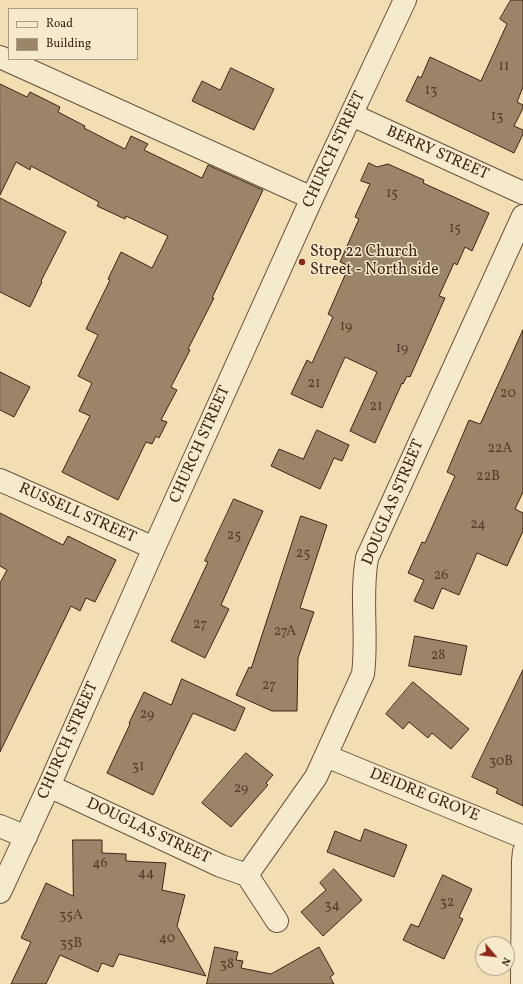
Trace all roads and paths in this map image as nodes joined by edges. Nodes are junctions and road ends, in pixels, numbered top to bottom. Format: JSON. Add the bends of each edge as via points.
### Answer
{"nodes":[{"id":1,"x":405,"y":0,"type":"edge"},
{"id":2,"x":0,"y":57,"type":"edge"},
{"id":3,"x":352,"y":115,"type":"junction"},
{"id":4,"x":523,"y":193,"type":"edge"},
{"id":5,"x":312,"y":198,"type":"junction"},
{"id":6,"x":523,"y":216,"type":"edge"},
{"id":7,"x":0,"y":480,"type":"edge"},
{"id":8,"x":154,"y":548,"type":"junction"},
{"id":9,"x":326,"y":756,"type":"junction"},
{"id":10,"x":49,"y":786,"type":"junction"},
{"id":11,"x":0,"y":826,"type":"edge"},
{"id":12,"x":26,"y":837,"type":"junction"},
{"id":13,"x":523,"y":837,"type":"edge"},
{"id":14,"x":523,"y":845,"type":"edge"},
{"id":15,"x":7,"y":858,"type":"edge"},
{"id":16,"x":248,"y":875,"type":"junction"},
{"id":17,"x":0,"y":892,"type":"edge"},
{"id":18,"x":277,"y":921,"type":"dead end"},
{"id":19,"x":518,"y":984,"type":"edge"}],
"edges":[{"from":1,"to":3,"type":"street","name":"CHURCH STREET"},
{"from":2,"to":5,"type":"street"},
{"from":3,"to":4,"type":"street","name":"BERRY STREET"},
{"from":3,"to":5,"type":"street","name":"CHURCH STREET"},
{"from":5,"to":8,"type":"street","name":"CHURCH STREET"},
{"from":6,"to":9,"type":"street","name":"DOUGLAS STREET","via":[[367,558],[364,576],[363,674]]},
{"from":7,"to":8,"type":"street","name":"RUSSELL STREET"},
{"from":8,"to":10,"type":"street","name":"CHURCH STREET"},
{"from":9,"to":13,"type":"street","name":"DEIDRE GROVE"},
{"from":9,"to":16,"type":"street","name":"DOUGLAS STREET","via":[[316,777]]},
{"from":10,"to":12,"type":"street","name":"CHURCH STREET"},
{"from":10,"to":16,"type":"street","name":"DOUGLAS STREET","via":[[222,866]]},
{"from":11,"to":12,"type":"street"},
{"from":12,"to":15,"type":"street","name":"CHURCH STREET"},
{"from":14,"to":19,"type":"lane","via":[[519,861]]},
{"from":15,"to":17,"type":"street","name":"CHURCH STREET"},
{"from":16,"to":18,"type":"street"}]}
